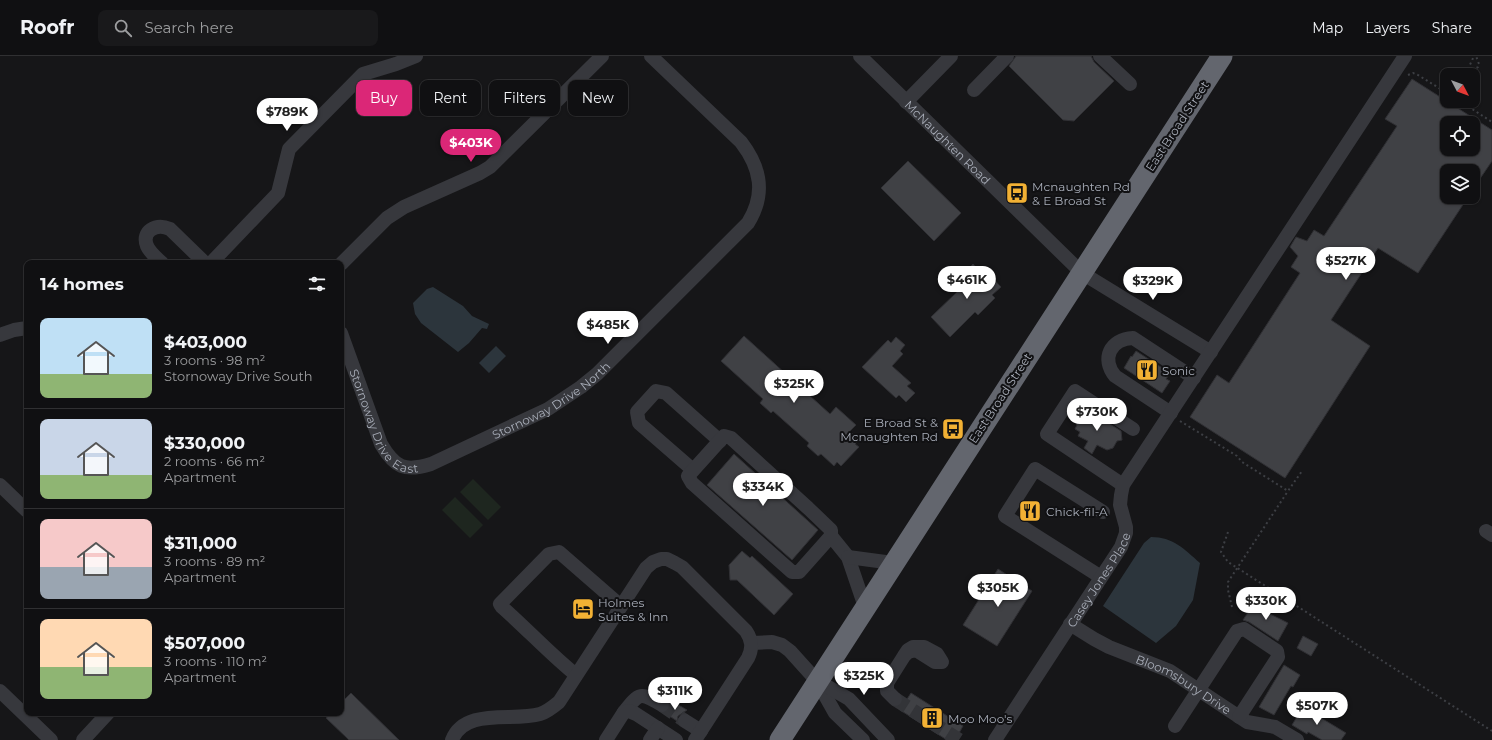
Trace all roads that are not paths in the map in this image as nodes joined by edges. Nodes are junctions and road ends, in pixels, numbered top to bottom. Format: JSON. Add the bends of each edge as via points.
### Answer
{"nodes":[{"id":1,"x":416,"y":56,"type":"edge"},
{"id":2,"x":602,"y":56,"type":"edge"},
{"id":3,"x":651,"y":56,"type":"edge"},
{"id":4,"x":860,"y":56,"type":"edge"},
{"id":5,"x":951,"y":56,"type":"edge"},
{"id":6,"x":1007,"y":56,"type":"edge"},
{"id":7,"x":1100,"y":56,"type":"edge"},
{"id":8,"x":1222,"y":56,"type":"edge"},
{"id":9,"x":1405,"y":56,"type":"edge"},
{"id":10,"x":1130,"y":84,"type":"dead end"},
{"id":11,"x":974,"y":90,"type":"dead end"},
{"id":12,"x":906,"y":102,"type":"junction"},
{"id":13,"x":159,"y":260,"type":"edge"},
{"id":14,"x":202,"y":260,"type":"edge"},
{"id":15,"x":214,"y":260,"type":"edge"},
{"id":16,"x":344,"y":261,"type":"edge"},
{"id":17,"x":1082,"y":273,"type":"junction"},
{"id":18,"x":24,"y":328,"type":"edge"},
{"id":19,"x":0,"y":335,"type":"edge"},
{"id":20,"x":344,"y":341,"type":"edge"},
{"id":21,"x":1211,"y":352,"type":"junction"},
{"id":22,"x":1194,"y":378,"type":"junction"},
{"id":23,"x":1174,"y":416,"type":"junction"},
{"id":24,"x":1133,"y":429,"type":"dead end"},
{"id":25,"x":720,"y":441,"type":"junction"},
{"id":26,"x":431,"y":464,"type":"joint"},
{"id":27,"x":693,"y":470,"type":"junction"},
{"id":28,"x":0,"y":484,"type":"edge"},
{"id":29,"x":1123,"y":485,"type":"junction"},
{"id":30,"x":24,"y":508,"type":"edge"},
{"id":31,"x":1103,"y":512,"type":"dead end"},
{"id":32,"x":832,"y":536,"type":"junction"},
{"id":33,"x":848,"y":557,"type":"junction"},
{"id":34,"x":893,"y":563,"type":"junction"},
{"id":35,"x":1101,"y":578,"type":"junction"},
{"id":36,"x":621,"y":606,"type":"junction"},
{"id":37,"x":865,"y":607,"type":"junction"},
{"id":38,"x":1070,"y":624,"type":"junction"},
{"id":39,"x":752,"y":643,"type":"junction"},
{"id":40,"x":942,"y":662,"type":"dead end"},
{"id":41,"x":576,"y":675,"type":"junction"},
{"id":42,"x":817,"y":681,"type":"junction"},
{"id":43,"x":1199,"y":690,"type":"junction"},
{"id":44,"x":0,"y":692,"type":"edge"},
{"id":45,"x":894,"y":699,"type":"tunnel mouth"},
{"id":46,"x":662,"y":705,"type":"tunnel mouth"},
{"id":47,"x":624,"y":712,"type":"junction"},
{"id":48,"x":24,"y":715,"type":"edge"},
{"id":49,"x":26,"y":716,"type":"edge"},
{"id":50,"x":105,"y":716,"type":"edge"},
{"id":51,"x":1239,"y":717,"type":"junction"},
{"id":52,"x":685,"y":721,"type":"tunnel mouth"},
{"id":53,"x":1175,"y":726,"type":"dead end"},
{"id":54,"x":658,"y":728,"type":"junction"},
{"id":55,"x":698,"y":735,"type":"edge"},
{"id":56,"x":51,"y":740,"type":"edge"},
{"id":57,"x":83,"y":740,"type":"edge"},
{"id":58,"x":452,"y":740,"type":"edge"},
{"id":59,"x":606,"y":740,"type":"edge"},
{"id":60,"x":650,"y":740,"type":"edge"},
{"id":61,"x":676,"y":740,"type":"edge"},
{"id":62,"x":780,"y":740,"type":"edge"},
{"id":63,"x":863,"y":740,"type":"edge"},
{"id":64,"x":888,"y":740,"type":"edge"},
{"id":65,"x":995,"y":740,"type":"edge"},
{"id":66,"x":1297,"y":740,"type":"edge"}],
"edges":[{"from":1,"to":15,"type":"street","via":[[363,74],[289,149],[278,193]]},
{"from":2,"to":16,"type":"street","via":[[490,167],[404,207],[387,218]]},
{"from":3,"to":26,"type":"street","name":"Stornoway Drive North","via":[[741,142],[750,154],[758,175],[759,188],[755,212],[748,223],[581,387],[548,409]]},
{"from":4,"to":12,"type":"street","name":"McNaughten Road"},
{"from":5,"to":12,"type":"street"},
{"from":6,"to":11,"type":"street"},
{"from":7,"to":10,"type":"street"},
{"from":8,"to":17,"type":"highway","name":"East Broad Street"},
{"from":9,"to":21,"type":"street","name":"Casey Jones Place"},
{"from":12,"to":17,"type":"street","name":"McNaughten Road"},
{"from":13,"to":14,"type":"street","via":[[146,245],[149,232],[158,226],[170,229]]},
{"from":17,"to":21,"type":"street","name":"McNaughten Road"},
{"from":17,"to":34,"type":"highway","name":"East Broad Street"},
{"from":18,"to":19,"type":"street"},
{"from":20,"to":26,"type":"street","name":"Stornoway Drive East","via":[[381,444],[389,458],[407,468]]},
{"from":21,"to":22,"type":"street","name":"Casey Jones Place"},
{"from":22,"to":23,"type":"street","name":"Casey Jones Place"},
{"from":22,"to":23,"type":"street","via":[[1133,338],[1125,338],[1116,343],[1108,356],[1110,370],[1115,376]]},
{"from":23,"to":29,"type":"street","name":"Casey Jones Place"},
{"from":24,"to":29,"type":"street","via":[[1075,391],[1046,434]]},
{"from":25,"to":27,"type":"street"},
{"from":25,"to":27,"type":"street","via":[[666,393],[656,391],[637,412],[639,423]]},
{"from":25,"to":32,"type":"street","via":[[724,436],[731,438],[831,530]]},
{"from":27,"to":32,"type":"street","via":[[688,476],[692,483],[792,572],[799,572]]},
{"from":28,"to":30,"type":"street"},
{"from":29,"to":35,"type":"street","name":"Casey Jones Place","via":[[1120,505],[1126,533]]},
{"from":31,"to":35,"type":"street","via":[[1035,469],[1005,516]]},
{"from":32,"to":33,"type":"street"},
{"from":33,"to":34,"type":"street"},
{"from":33,"to":37,"type":"street"},
{"from":34,"to":37,"type":"highway","name":"East Broad Street"},
{"from":35,"to":38,"type":"street","name":"Casey Jones Place"},
{"from":36,"to":39,"type":"street","via":[[646,568],[653,562],[667,559],[682,567],[746,631]]},
{"from":36,"to":41,"type":"street"},
{"from":36,"to":41,"type":"street","via":[[559,552],[549,554],[500,604]]},
{"from":37,"to":42,"type":"highway","name":"East Broad Street"},
{"from":38,"to":43,"type":"street","name":"Bloomsbury Drive","via":[[1109,647],[1170,672]]},
{"from":38,"to":65,"type":"street","name":"Casey Jones Place"},
{"from":39,"to":42,"type":"street","via":[[772,642],[782,645]]},
{"from":39,"to":55,"type":"street","via":[[751,653]]},
{"from":40,"to":45,"type":"street","via":[[937,654],[924,647],[918,646],[908,650],[887,683],[887,691]]},
{"from":41,"to":58,"type":"street","via":[[559,702],[547,711],[530,716],[474,720],[459,729]]},
{"from":42,"to":62,"type":"highway","name":"East Broad Street"},
{"from":42,"to":63,"type":"street","via":[[836,713]]},
{"from":42,"to":64,"type":"street","via":[[849,699]]},
{"from":43,"to":51,"type":"street","name":"Bloomsbury Drive"},
{"from":43,"to":51,"type":"street","via":[[1238,631],[1244,629],[1277,651],[1278,657]]},
{"from":43,"to":53,"type":"street"},
{"from":44,"to":48,"type":"street"},
{"from":46,"to":47,"type":"street","via":[[646,696],[640,696]]},
{"from":47,"to":54,"type":"street","via":[[636,714]]},
{"from":47,"to":59,"type":"street"},
{"from":49,"to":56,"type":"street"},
{"from":50,"to":57,"type":"street"},
{"from":51,"to":66,"type":"street","name":"Bloomsbury Drive","via":[[1252,724],[1280,729]]},
{"from":52,"to":55,"type":"street"},
{"from":54,"to":60,"type":"street"},
{"from":54,"to":61,"type":"street"}]}
